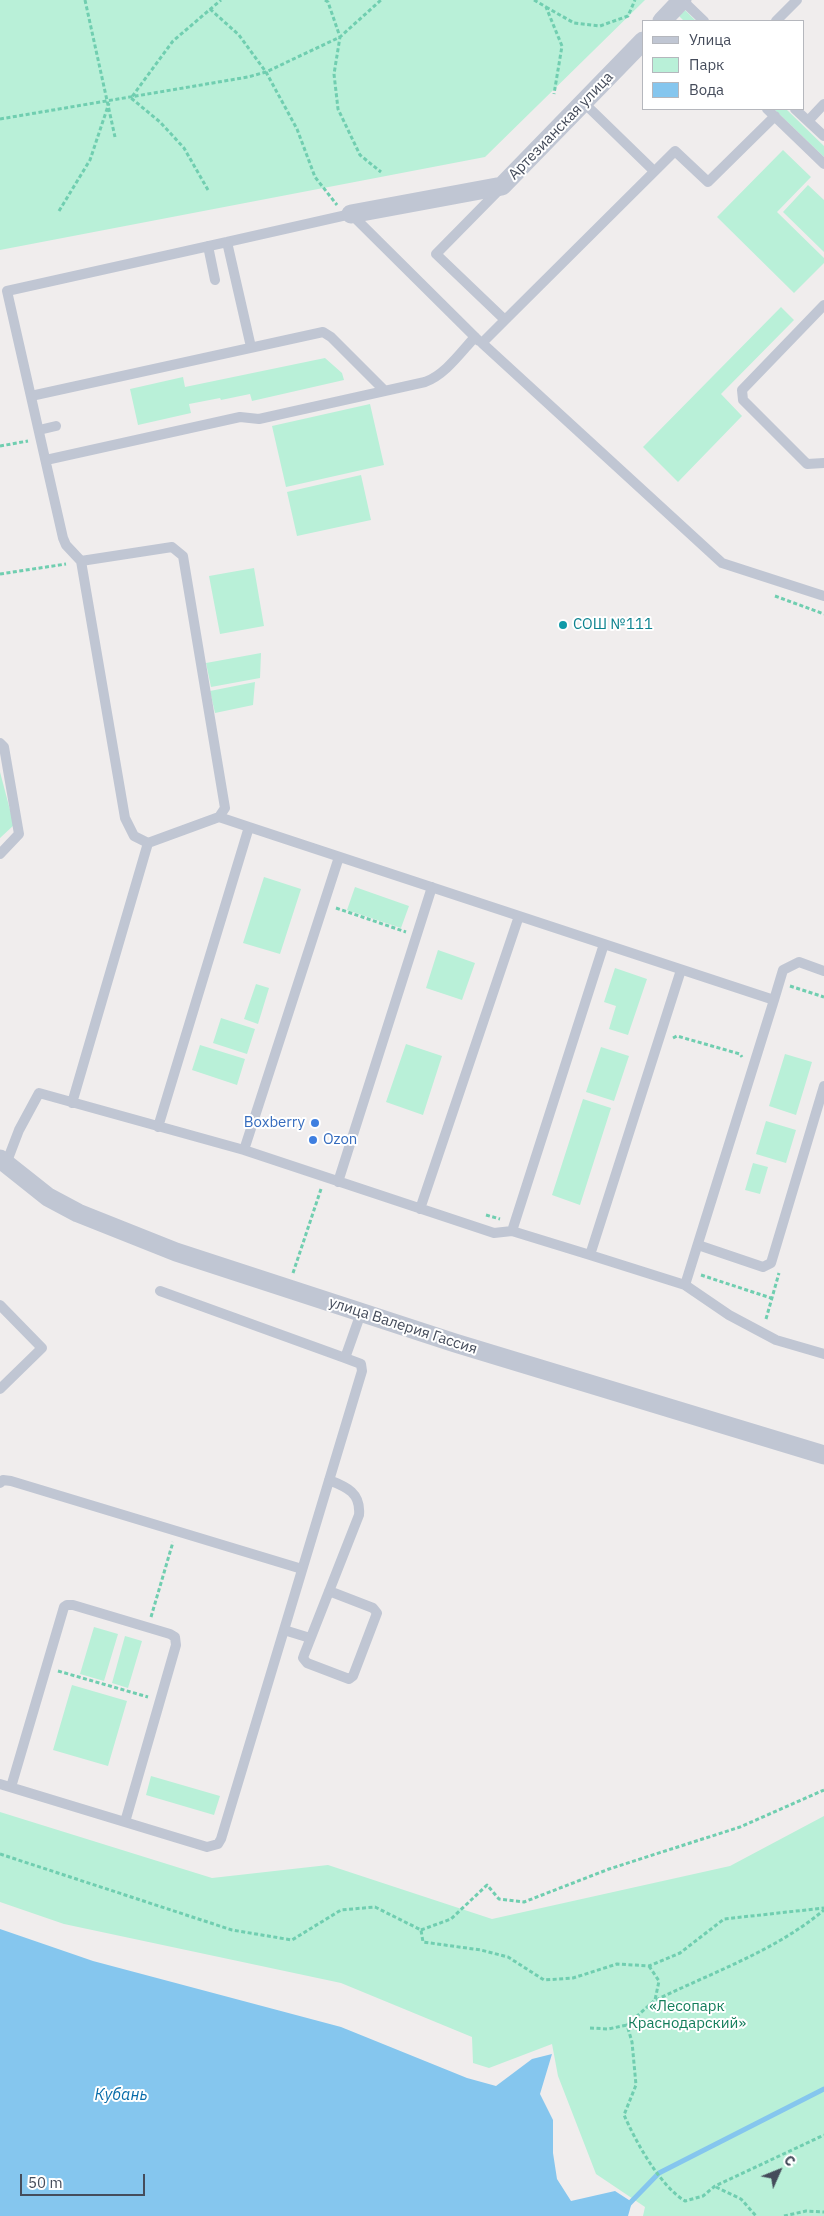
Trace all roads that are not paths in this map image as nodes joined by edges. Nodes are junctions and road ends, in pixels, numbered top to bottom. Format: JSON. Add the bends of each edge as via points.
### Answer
{"nodes":[{"id":1,"x":682,"y":0,"type":"edge"},
{"id":2,"x":796,"y":0,"type":"edge"},
{"id":3,"x":668,"y":19,"type":"edge"},
{"id":4,"x":703,"y":20,"type":"edge"},
{"id":5,"x":777,"y":20,"type":"edge"},
{"id":6,"x":642,"y":43,"type":"edge"},
{"id":7,"x":584,"y":103,"type":"junction"},
{"id":8,"x":824,"y":104,"type":"edge"},
{"id":9,"x":797,"y":110,"type":"edge"},
{"id":10,"x":771,"y":112,"type":"edge"},
{"id":11,"x":808,"y":121,"type":"junction"},
{"id":12,"x":824,"y":136,"type":"edge"},
{"id":13,"x":824,"y":164,"type":"edge"},
{"id":14,"x":654,"y":171,"type":"junction"},
{"id":15,"x":502,"y":186,"type":"junction"},
{"id":16,"x":348,"y":215,"type":"junction"},
{"id":17,"x":227,"y":242,"type":"junction"},
{"id":18,"x":208,"y":246,"type":"junction"},
{"id":19,"x":215,"y":280,"type":"dead end"},
{"id":20,"x":824,"y":305,"type":"edge"},
{"id":21,"x":505,"y":320,"type":"junction"},
{"id":22,"x":479,"y":340,"type":"junction"},
{"id":23,"x":251,"y":347,"type":"junction"},
{"id":24,"x":385,"y":390,"type":"junction"},
{"id":25,"x":31,"y":396,"type":"junction"},
{"id":26,"x":56,"y":426,"type":"dead end"},
{"id":27,"x":40,"y":434,"type":"junction"},
{"id":28,"x":46,"y":460,"type":"junction"},
{"id":29,"x":824,"y":463,"type":"edge"},
{"id":30,"x":81,"y":561,"type":"junction"},
{"id":31,"x":824,"y":596,"type":"edge"},
{"id":32,"x":0,"y":743,"type":"edge"},
{"id":33,"x":219,"y":816,"type":"junction"},
{"id":34,"x":249,"y":826,"type":"junction"},
{"id":35,"x":148,"y":843,"type":"junction"},
{"id":36,"x":0,"y":854,"type":"edge"},
{"id":37,"x":339,"y":856,"type":"junction"},
{"id":38,"x":432,"y":888,"type":"junction"},
{"id":39,"x":519,"y":916,"type":"junction"},
{"id":40,"x":604,"y":944,"type":"junction"},
{"id":41,"x":681,"y":970,"type":"junction"},
{"id":42,"x":824,"y":971,"type":"edge"},
{"id":43,"x":774,"y":1000,"type":"junction"},
{"id":44,"x":824,"y":1086,"type":"edge"},
{"id":45,"x":72,"y":1103,"type":"junction"},
{"id":46,"x":158,"y":1127,"type":"junction"},
{"id":47,"x":244,"y":1150,"type":"junction"},
{"id":48,"x":3,"y":1161,"type":"edge"},
{"id":49,"x":338,"y":1182,"type":"junction"},
{"id":50,"x":420,"y":1209,"type":"junction"},
{"id":51,"x":512,"y":1231,"type":"junction"},
{"id":52,"x":698,"y":1245,"type":"junction"},
{"id":53,"x":590,"y":1255,"type":"junction"},
{"id":54,"x":686,"y":1285,"type":"junction"},
{"id":55,"x":160,"y":1291,"type":"dead end"},
{"id":56,"x":0,"y":1305,"type":"edge"},
{"id":57,"x":361,"y":1312,"type":"junction"},
{"id":58,"x":824,"y":1354,"type":"edge"},
{"id":59,"x":345,"y":1358,"type":"junction"},
{"id":60,"x":0,"y":1389,"type":"edge"},
{"id":61,"x":824,"y":1456,"type":"edge"},
{"id":62,"x":329,"y":1480,"type":"junction"},
{"id":63,"x":0,"y":1482,"type":"edge"},
{"id":64,"x":302,"y":1569,"type":"junction"},
{"id":65,"x":329,"y":1591,"type":"junction"},
{"id":66,"x":284,"y":1630,"type":"junction"},
{"id":67,"x":310,"y":1638,"type":"junction"},
{"id":68,"x":0,"y":1784,"type":"edge"},
{"id":69,"x":11,"y":1787,"type":"junction"},
{"id":70,"x":125,"y":1822,"type":"junction"}],
"edges":[{"from":1,"to":3,"type":"street"},
{"from":1,"to":4,"type":"lane"},
{"from":2,"to":5,"type":"lane"},
{"from":6,"to":7,"type":"street","name":"Артезианская улица"},
{"from":7,"to":14,"type":"lane"},
{"from":7,"to":15,"type":"street","name":"Артезианская улица"},
{"from":8,"to":11,"type":"lane"},
{"from":9,"to":11,"type":"lane"},
{"from":10,"to":13,"type":"lane"},
{"from":10,"to":14,"type":"lane","via":[[708,182],[675,152]]},
{"from":11,"to":12,"type":"lane"},
{"from":14,"to":21,"type":"lane"},
{"from":15,"to":16,"type":"street","name":"Артезианская улица"},
{"from":15,"to":21,"type":"lane","via":[[436,254]]},
{"from":16,"to":17,"type":"lane"},
{"from":16,"to":22,"type":"lane"},
{"from":17,"to":18,"type":"lane"},
{"from":17,"to":23,"type":"lane"},
{"from":18,"to":19,"type":"lane"},
{"from":18,"to":25,"type":"lane","via":[[7,291]]},
{"from":20,"to":29,"type":"lane","via":[[742,390],[743,400],[807,464]]},
{"from":21,"to":22,"type":"lane"},
{"from":22,"to":24,"type":"lane","via":[[433,379]]},
{"from":22,"to":31,"type":"lane","via":[[722,563]]},
{"from":23,"to":24,"type":"lane","via":[[323,332]]},
{"from":23,"to":25,"type":"lane"},
{"from":24,"to":28,"type":"lane","via":[[259,419],[240,417]]},
{"from":25,"to":27,"type":"lane"},
{"from":26,"to":27,"type":"lane"},
{"from":27,"to":28,"type":"lane"},
{"from":28,"to":30,"type":"lane","via":[[63,538],[66,546]]},
{"from":30,"to":33,"type":"lane","via":[[172,547],[183,556],[225,808]]},
{"from":30,"to":35,"type":"lane","via":[[125,818],[134,836]]},
{"from":32,"to":36,"type":"lane","via":[[4,747],[19,834]]},
{"from":33,"to":34,"type":"lane"},
{"from":33,"to":35,"type":"lane"},
{"from":34,"to":37,"type":"lane"},
{"from":34,"to":46,"type":"lane"},
{"from":35,"to":45,"type":"lane"},
{"from":37,"to":38,"type":"lane"},
{"from":37,"to":47,"type":"lane"},
{"from":38,"to":39,"type":"lane"},
{"from":38,"to":49,"type":"lane"},
{"from":39,"to":40,"type":"lane"},
{"from":39,"to":50,"type":"lane"},
{"from":40,"to":41,"type":"lane"},
{"from":40,"to":51,"type":"lane"},
{"from":41,"to":43,"type":"lane"},
{"from":41,"to":53,"type":"lane"},
{"from":42,"to":43,"type":"lane","via":[[799,962],[783,970]]},
{"from":43,"to":52,"type":"lane"},
{"from":44,"to":52,"type":"lane","via":[[772,1263],[763,1267]]},
{"from":45,"to":46,"type":"lane"},
{"from":45,"to":48,"type":"lane","via":[[39,1094]]},
{"from":46,"to":47,"type":"lane"},
{"from":47,"to":49,"type":"lane"},
{"from":48,"to":57,"type":"street","name":"улица Валерия Гассия","via":[[48,1197],[78,1213],[176,1252]]},
{"from":49,"to":50,"type":"lane"},
{"from":50,"to":51,"type":"lane","via":[[494,1233]]},
{"from":51,"to":53,"type":"lane"},
{"from":52,"to":54,"type":"lane"},
{"from":53,"to":54,"type":"lane"},
{"from":54,"to":58,"type":"lane","via":[[728,1316],[776,1340]]},
{"from":55,"to":59,"type":"lane"},
{"from":56,"to":60,"type":"lane","via":[[42,1348]]},
{"from":57,"to":59,"type":"lane"},
{"from":57,"to":61,"type":"street","name":"улица Валерия Гассия"},
{"from":59,"to":62,"type":"lane","via":[[363,1367]]},
{"from":62,"to":64,"type":"lane"},
{"from":62,"to":65,"type":"lane","via":[[347,1487],[356,1495],[360,1506]]},
{"from":63,"to":64,"type":"lane","via":[[11,1481]]},
{"from":64,"to":66,"type":"lane"},
{"from":65,"to":67,"type":"lane"},
{"from":65,"to":67,"type":"lane","via":[[373,1608],[377,1613],[353,1676],[345,1678],[304,1661]]},
{"from":66,"to":67,"type":"lane"},
{"from":66,"to":70,"type":"lane","via":[[218,1844],[207,1847]]},
{"from":68,"to":69,"type":"lane"},
{"from":69,"to":70,"type":"lane"},
{"from":69,"to":70,"type":"lane","via":[[62,1611],[67,1605],[148,1627],[170,1634],[176,1641]]}]}
